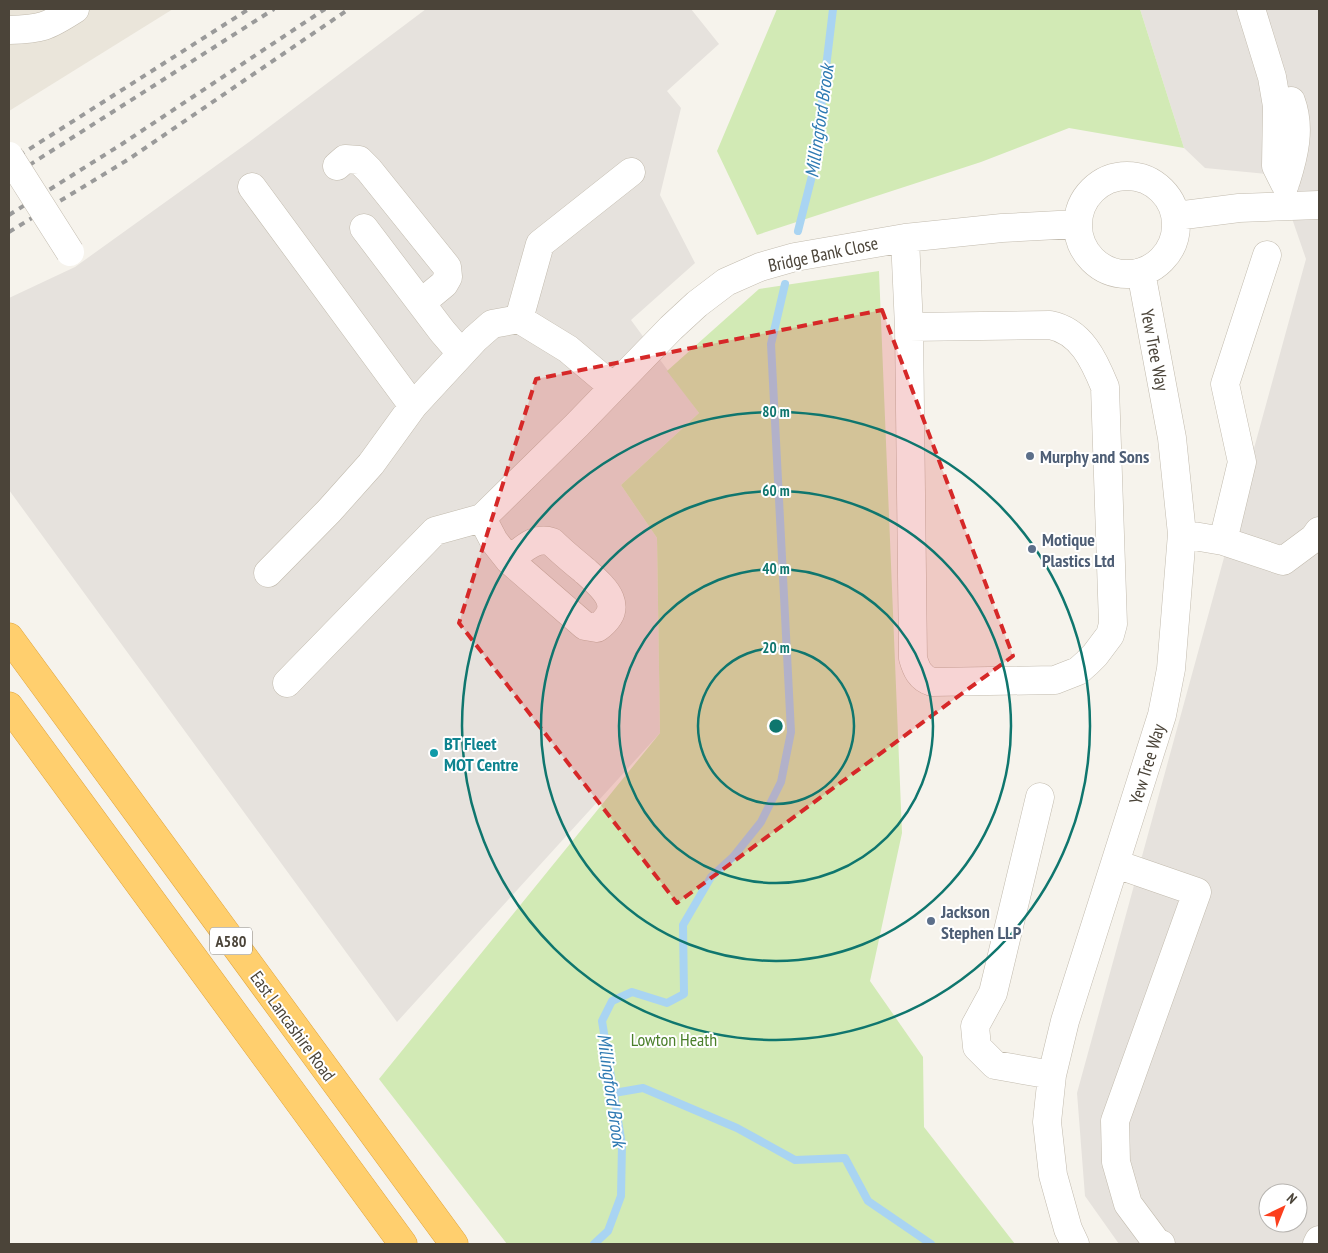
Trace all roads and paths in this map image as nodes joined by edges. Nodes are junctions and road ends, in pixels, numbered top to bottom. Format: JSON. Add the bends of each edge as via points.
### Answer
{"nodes":[{"id":1,"x":75,"y":9,"type":"edge"},
{"id":2,"x":1251,"y":9,"type":"edge"},
{"id":3,"x":9,"y":30,"type":"edge"},
{"id":4,"x":9,"y":156,"type":"edge"},
{"id":5,"x":337,"y":166,"type":"dead end"},
{"id":6,"x":631,"y":172,"type":"dead end"},
{"id":7,"x":252,"y":188,"type":"dead end"},
{"id":8,"x":1283,"y":195,"type":"junction"},
{"id":9,"x":1319,"y":205,"type":"edge"},
{"id":10,"x":1176,"y":216,"type":"junction"},
{"id":11,"x":1077,"y":224,"type":"junction"},
{"id":12,"x":364,"y":228,"type":"dead end"},
{"id":13,"x":905,"y":238,"type":"junction"},
{"id":14,"x":70,"y":252,"type":"dead end"},
{"id":15,"x":1268,"y":255,"type":"dead end"},
{"id":16,"x":1141,"y":272,"type":"junction"},
{"id":17,"x":421,"y":303,"type":"junction"},
{"id":18,"x":519,"y":318,"type":"junction"},
{"id":19,"x":909,"y":327,"type":"junction"},
{"id":20,"x":462,"y":353,"type":"junction"},
{"id":21,"x":613,"y":387,"type":"junction"},
{"id":22,"x":413,"y":406,"type":"junction"},
{"id":23,"x":482,"y":518,"type":"junction"},
{"id":24,"x":1319,"y":530,"type":"edge"},
{"id":25,"x":1182,"y":534,"type":"junction"},
{"id":26,"x":1223,"y":541,"type":"junction"},
{"id":27,"x":509,"y":560,"type":"dead end"},
{"id":28,"x":268,"y":572,"type":"dead end"},
{"id":29,"x":9,"y":637,"type":"edge"},
{"id":30,"x":287,"y":682,"type":"dead end"},
{"id":31,"x":9,"y":706,"type":"edge"},
{"id":32,"x":1040,"y":797,"type":"dead end"},
{"id":33,"x":1116,"y":864,"type":"junction"},
{"id":34,"x":1052,"y":1075,"type":"junction"},
{"id":35,"x":1319,"y":1240,"type":"edge"},
{"id":36,"x":403,"y":1244,"type":"edge"},
{"id":37,"x":454,"y":1244,"type":"edge"},
{"id":38,"x":1075,"y":1244,"type":"edge"},
{"id":39,"x":1161,"y":1244,"type":"edge"},
{"id":40,"x":1317,"y":1244,"type":"edge"}],
"edges":[{"from":1,"to":3,"type":"street","via":[[51,25]]},
{"from":2,"to":8,"type":"street","via":[[1272,77],[1277,106],[1276,166]]},
{"from":4,"to":14,"type":"street","bridge":true},
{"from":5,"to":17,"type":"street","via":[[345,159],[359,160],[447,268],[448,277],[444,284]]},
{"from":6,"to":18,"type":"street","via":[[540,244]]},
{"from":7,"to":22,"type":"street"},
{"from":8,"to":9,"type":"street"},
{"from":8,"to":10,"type":"street","via":[[1239,208]]},
{"from":10,"to":11,"type":"street","via":[[1165,195],[1148,180],[1117,176],[1101,182],[1088,193],[1080,208]]},
{"from":10,"to":16,"type":"street","via":[[1172,245],[1159,262]]},
{"from":11,"to":13,"type":"street","name":"Bridge Bank Close"},
{"from":11,"to":16,"type":"street","via":[[1079,239],[1086,253],[1097,264],[1110,272]]},
{"from":12,"to":17,"type":"street"},
{"from":13,"to":19,"type":"street"},
{"from":13,"to":21,"type":"street","name":"Bridge Bank Close","via":[[795,257],[760,267],[726,282],[697,304]]},
{"from":15,"to":26,"type":"street","via":[[1225,384],[1242,462]]},
{"from":16,"to":25,"type":"street","name":"Yew Tree Way","via":[[1172,438]]},
{"from":17,"to":20,"type":"street"},
{"from":18,"to":20,"type":"street","via":[[492,324]]},
{"from":18,"to":21,"type":"street","via":[[568,349]]},
{"from":19,"to":19,"type":"street","via":[[1050,325],[1067,330],[1078,338],[1094,361],[1105,387],[1113,624],[1110,635],[1078,671],[1055,680],[932,682],[921,676],[915,667],[912,658]]},
{"from":20,"to":22,"type":"street"},
{"from":21,"to":23,"type":"street","name":"Bridge Bank Close"},
{"from":22,"to":28,"type":"street","via":[[371,464]]},
{"from":23,"to":27,"type":"street"},
{"from":23,"to":30,"type":"street","via":[[435,531]]},
{"from":24,"to":26,"type":"street","via":[[1314,538],[1282,560]]},
{"from":25,"to":26,"type":"street"},
{"from":25,"to":33,"type":"street","name":"Yew Tree Way","via":[[1171,669],[1164,706]]},
{"from":29,"to":37,"type":"highway","name":"East Lancashire Road","number":"A580"},
{"from":31,"to":36,"type":"highway","number":"A580"},
{"from":32,"to":34,"type":"street","via":[[993,994],[975,1026],[978,1047],[995,1065]]},
{"from":33,"to":34,"type":"street","name":"Yew Tree Way","via":[[1065,1021]]},
{"from":33,"to":39,"type":"street","via":[[1197,892],[1115,1121],[1116,1162],[1128,1204]]},
{"from":34,"to":38,"type":"street","name":"Yew Tree Way","via":[[1047,1122],[1052,1175]]},
{"from":35,"to":40,"type":"street"}]}
